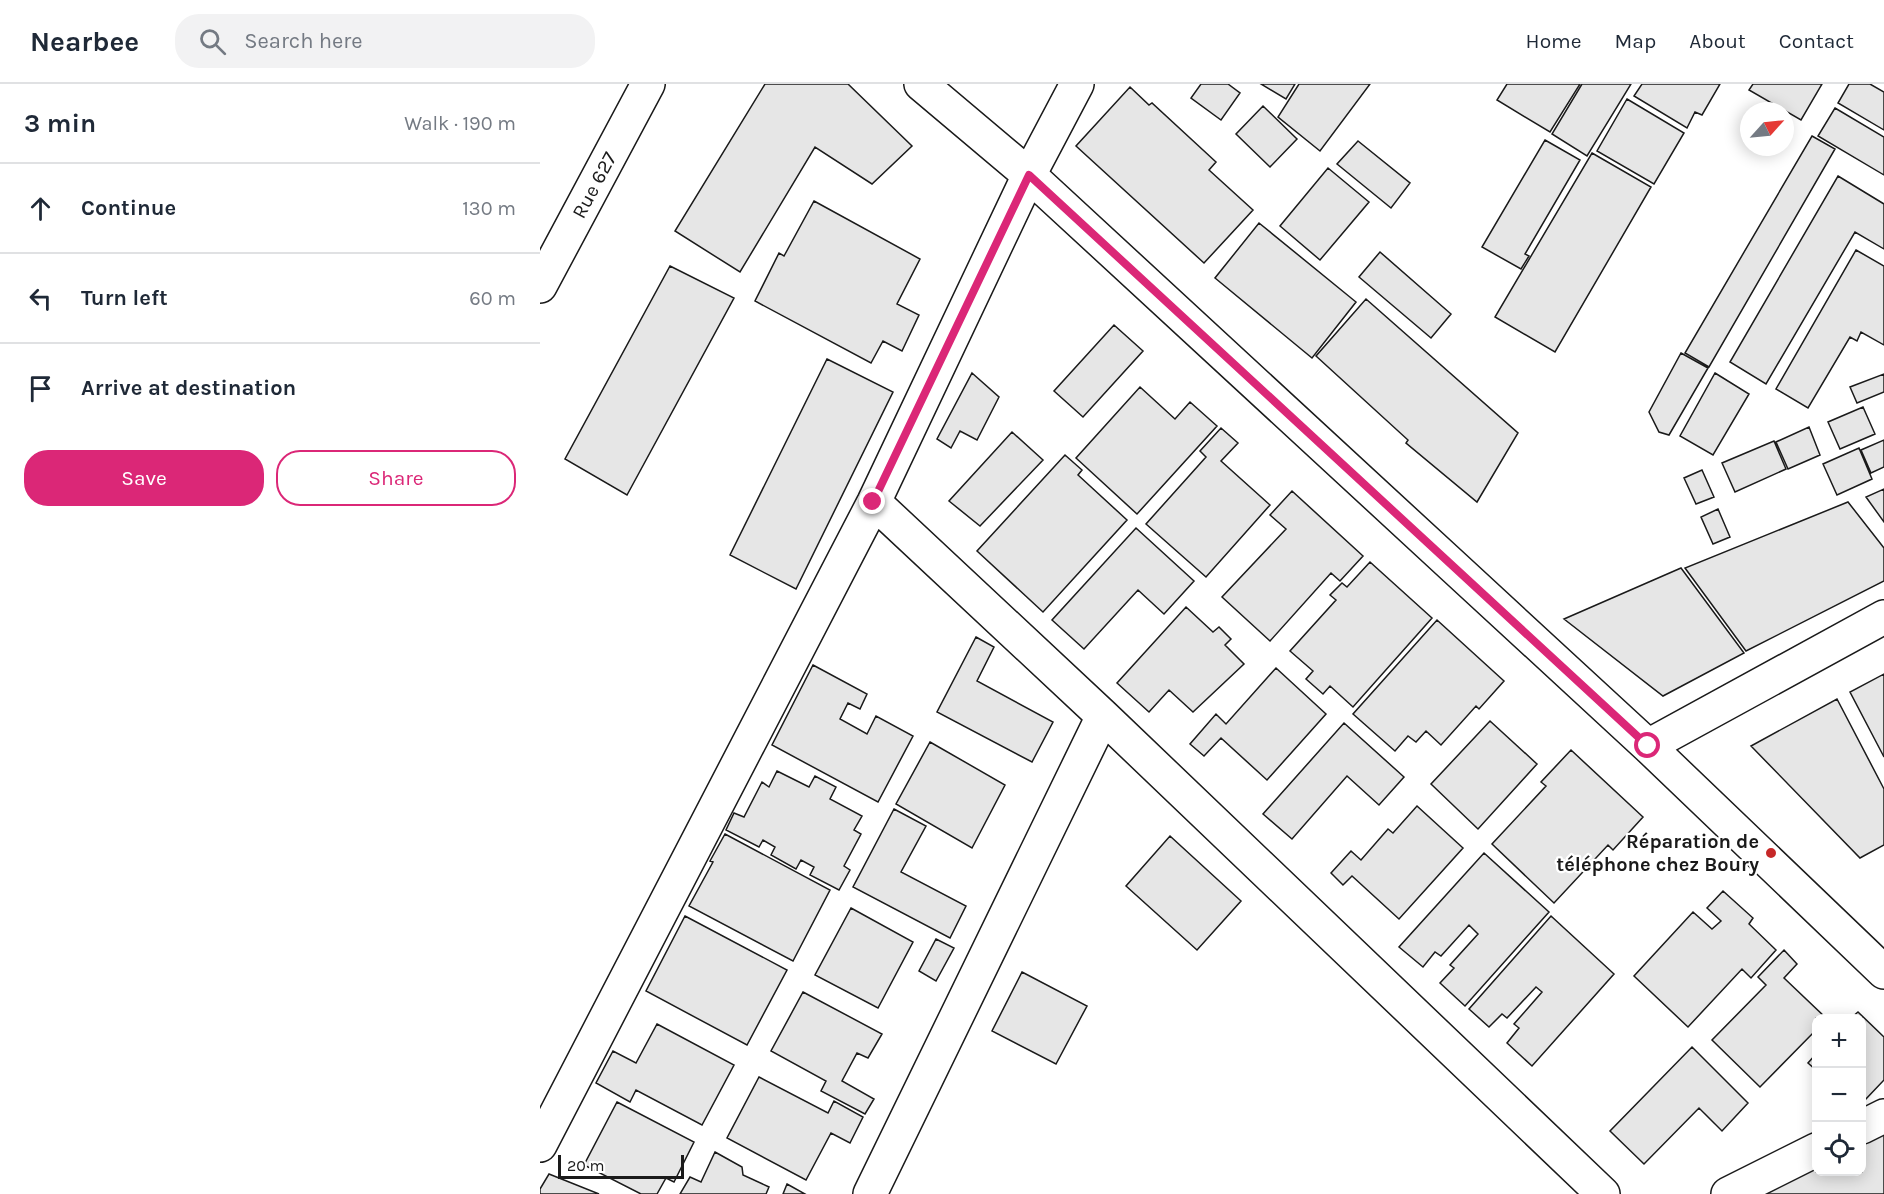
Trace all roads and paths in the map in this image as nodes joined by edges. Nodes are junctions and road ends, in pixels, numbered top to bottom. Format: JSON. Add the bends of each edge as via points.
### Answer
{"nodes":[{"id":1,"x":648,"y":84,"type":"edge"},
{"id":2,"x":921,"y":84,"type":"edge"},
{"id":3,"x":1077,"y":84,"type":"edge"},
{"id":4,"x":1029,"y":175,"type":"junction"},
{"id":5,"x":540,"y":286,"type":"edge"},
{"id":6,"x":873,"y":502,"type":"junction"},
{"id":7,"x":1884,"y":617,"type":"edge"},
{"id":8,"x":1103,"y":716,"type":"junction"},
{"id":9,"x":1648,"y":746,"type":"junction"},
{"id":10,"x":1884,"y":972,"type":"edge"},
{"id":11,"x":1884,"y":1116,"type":"edge"},
{"id":12,"x":1866,"y":1125,"type":"edge"},
{"id":13,"x":540,"y":1145,"type":"edge"},
{"id":14,"x":1812,"y":1152,"type":"edge"},
{"id":15,"x":870,"y":1194,"type":"edge"},
{"id":16,"x":1603,"y":1194,"type":"edge"},
{"id":17,"x":1728,"y":1194,"type":"edge"}],
"edges":[{"from":1,"to":5,"type":"street","name":"Rue 627"},
{"from":2,"to":4,"type":"street"},
{"from":3,"to":4,"type":"street"},
{"from":4,"to":6,"type":"street"},
{"from":4,"to":9,"type":"street"},
{"from":6,"to":8,"type":"street"},
{"from":6,"to":13,"type":"street"},
{"from":7,"to":9,"type":"street"},
{"from":8,"to":15,"type":"street"},
{"from":8,"to":16,"type":"street"},
{"from":9,"to":10,"type":"street"},
{"from":11,"to":12,"type":"street"},
{"from":14,"to":17,"type":"street"}]}
